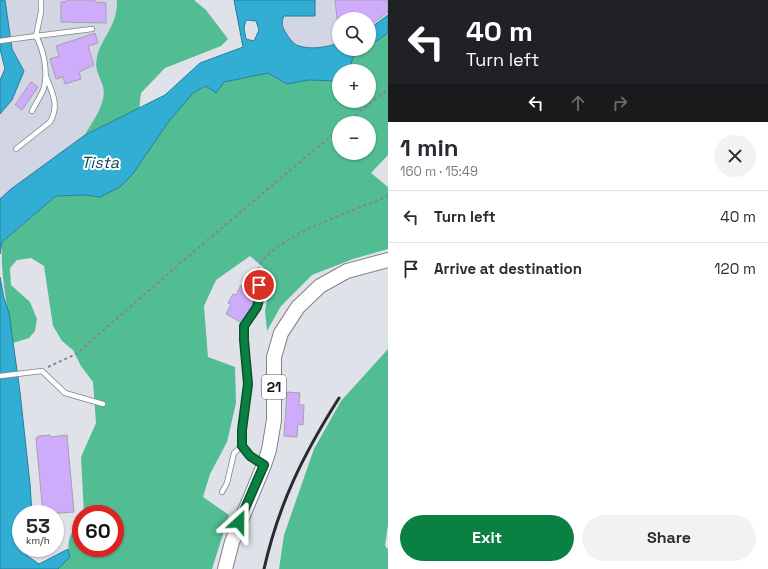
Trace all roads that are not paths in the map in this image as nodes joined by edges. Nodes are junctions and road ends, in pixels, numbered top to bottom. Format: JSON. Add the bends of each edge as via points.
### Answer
{"nodes":[{"id":1,"x":41,"y":0,"type":"edge"},
{"id":2,"x":92,"y":29,"type":"dead end"},
{"id":3,"x":36,"y":36,"type":"junction"},
{"id":4,"x":0,"y":41,"type":"edge"},
{"id":5,"x":46,"y":74,"type":"junction"},
{"id":6,"x":32,"y":111,"type":"dead end"},
{"id":7,"x":16,"y":149,"type":"dead end"},
{"id":8,"x":388,"y":260,"type":"edge"},
{"id":9,"x":255,"y":275,"type":"road end"},
{"id":10,"x":0,"y":376,"type":"edge"},
{"id":11,"x":103,"y":404,"type":"dead end"},
{"id":12,"x":242,"y":446,"type":"junction"},
{"id":13,"x":264,"y":465,"type":"junction"},
{"id":14,"x":222,"y":492,"type":"dead end"},
{"id":15,"x":225,"y":569,"type":"edge"}],
"edges":[{"from":1,"to":3,"type":"lane"},
{"from":2,"to":3,"type":"lane"},
{"from":3,"to":4,"type":"lane"},
{"from":3,"to":5,"type":"lane","via":[[42,47]]},
{"from":5,"to":6,"type":"lane","via":[[44,89]]},
{"from":5,"to":7,"type":"lane","via":[[56,106],[54,116]]},
{"from":8,"to":13,"type":"main road","number":"21","via":[[347,271],[333,278],[308,296],[289,319],[274,357],[274,420]]},
{"from":9,"to":12,"type":"lane","via":[[260,296],[257,307],[244,326],[248,384]]},
{"from":10,"to":11,"type":"lane","via":[[42,371],[65,393]]},
{"from":12,"to":13,"type":"lane","via":[[250,456]]},
{"from":12,"to":14,"type":"lane","via":[[234,453]]},
{"from":13,"to":15,"type":"main road","number":"21","via":[[239,522]]}]}
